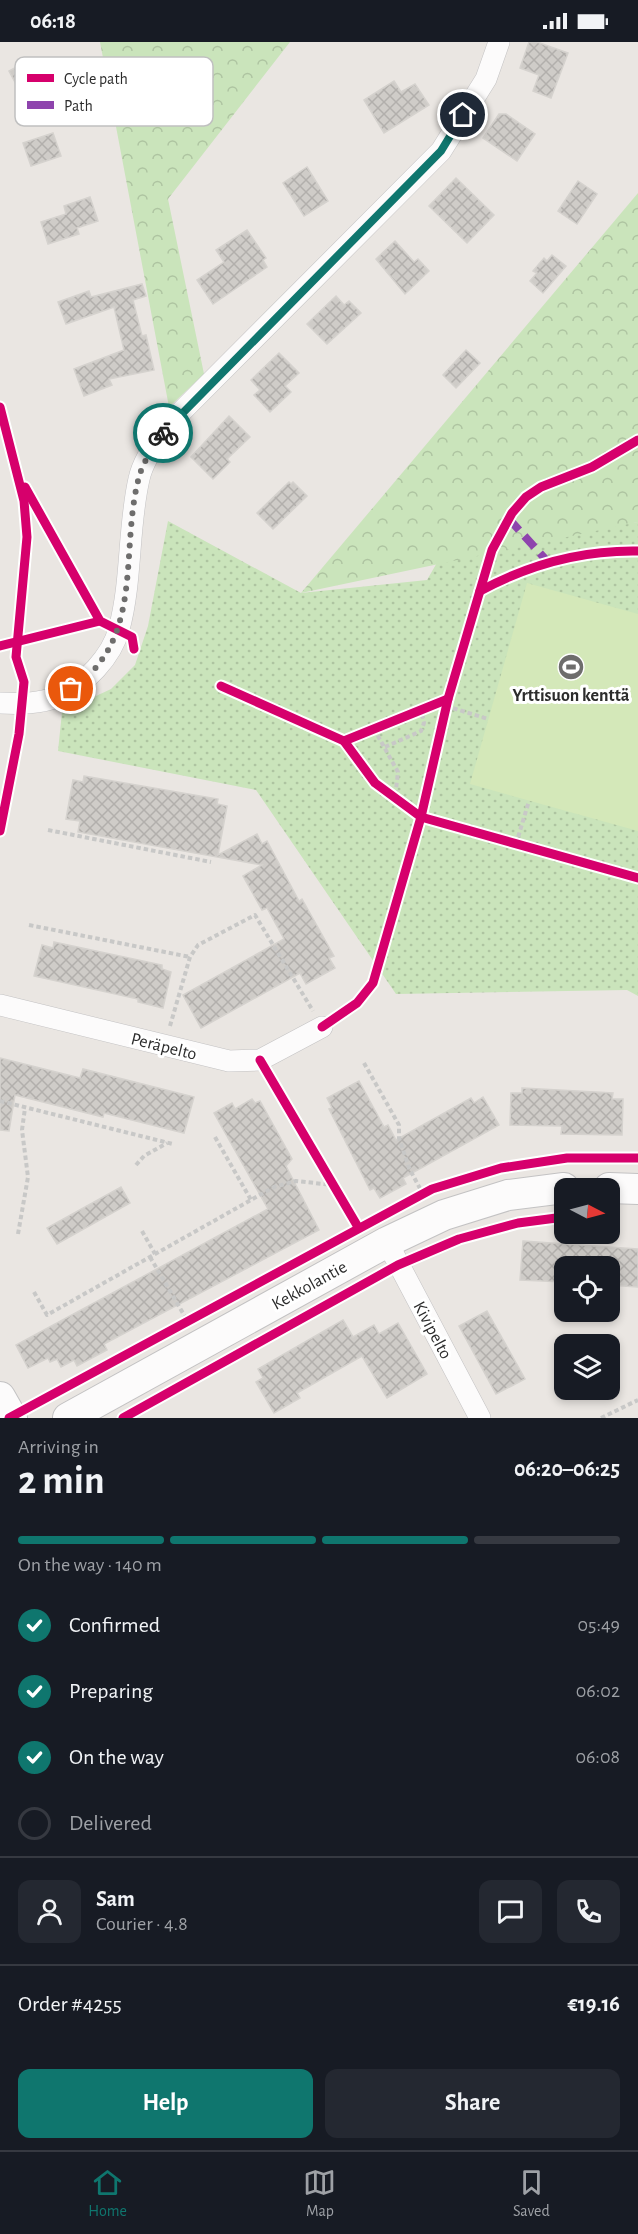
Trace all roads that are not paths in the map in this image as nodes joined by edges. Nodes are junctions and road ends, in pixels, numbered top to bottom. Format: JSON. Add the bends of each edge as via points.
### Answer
{"nodes":[{"id":1,"x":499,"y":42,"type":"edge"},
{"id":2,"x":0,"y":703,"type":"edge"},
{"id":3,"x":0,"y":1005,"type":"edge"},
{"id":4,"x":322,"y":1027,"type":"road end"},
{"id":5,"x":620,"y":1188,"type":"edge"},
{"id":6,"x":554,"y":1189,"type":"edge"},
{"id":7,"x":638,"y":1189,"type":"edge"},
{"id":8,"x":387,"y":1242,"type":"junction"},
{"id":9,"x":0,"y":1397,"type":"edge"},
{"id":10,"x":12,"y":1418,"type":"edge"},
{"id":11,"x":68,"y":1418,"type":"edge"},
{"id":12,"x":480,"y":1418,"type":"edge"}],
"edges":[{"from":1,"to":2,"type":"street","via":[[486,79],[441,151],[167,426],[139,477],[119,629],[100,664],[59,696],[33,703]]},
{"from":3,"to":4,"type":"street","name":"Peräpelto","via":[[229,1062],[260,1060]]},
{"from":5,"to":7,"type":"street"},
{"from":6,"to":8,"type":"street","name":"Kekkolantie","via":[[508,1195],[444,1215]]},
{"from":8,"to":11,"type":"street","name":"Kekkolantie"},
{"from":8,"to":12,"type":"street","name":"Kivipelto"},
{"from":9,"to":10,"type":"street"}]}
